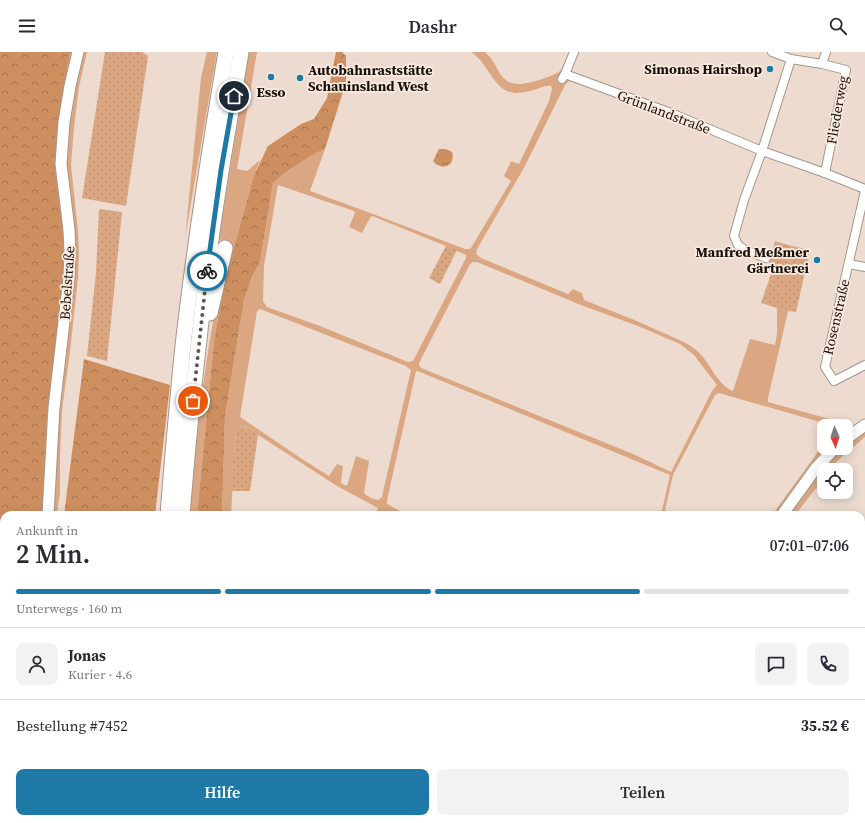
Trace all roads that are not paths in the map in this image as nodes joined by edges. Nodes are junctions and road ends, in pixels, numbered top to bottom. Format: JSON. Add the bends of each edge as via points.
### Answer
{"nodes":[{"id":1,"x":78,"y":52,"type":"edge"},
{"id":2,"x":226,"y":52,"type":"edge"},
{"id":3,"x":241,"y":52,"type":"edge"},
{"id":4,"x":574,"y":52,"type":"edge"},
{"id":5,"x":772,"y":52,"type":"edge"},
{"id":6,"x":826,"y":52,"type":"edge"},
{"id":7,"x":791,"y":59,"type":"junction"},
{"id":8,"x":822,"y":64,"type":"junction"},
{"id":9,"x":762,"y":151,"type":"junction"},
{"id":10,"x":825,"y":173,"type":"junction"},
{"id":11,"x":865,"y":190,"type":"edge"},
{"id":12,"x":225,"y":248,"type":"dead end"},
{"id":13,"x":766,"y":258,"type":"dead end"},
{"id":14,"x":849,"y":264,"type":"junction"},
{"id":15,"x":865,"y":267,"type":"edge"},
{"id":16,"x":199,"y":342,"type":"junction"},
{"id":17,"x":865,"y":365,"type":"edge"},
{"id":18,"x":865,"y":425,"type":"edge"},
{"id":19,"x":853,"y":434,"type":"edge"},
{"id":20,"x":829,"y":455,"type":"edge"},
{"id":21,"x":48,"y":511,"type":"edge"},
{"id":22,"x":168,"y":511,"type":"edge"},
{"id":23,"x":182,"y":511,"type":"edge"},
{"id":24,"x":785,"y":511,"type":"edge"}],
"edges":[{"from":1,"to":21,"type":"street","name":"Bebelstraße","via":[[64,122],[61,164],[70,259],[54,408]]},
{"from":2,"to":22,"type":"highway","via":[[194,260]]},
{"from":3,"to":16,"type":"highway","via":[[209,255]]},
{"from":4,"to":9,"type":"street","name":"Grünlandstraße","via":[[564,76],[671,113]]},
{"from":5,"to":7,"type":"street","name":"Fliederweg"},
{"from":6,"to":8,"type":"street","name":"Fliederweg"},
{"from":7,"to":8,"type":"street","name":"Fliederweg"},
{"from":7,"to":9,"type":"street"},
{"from":8,"to":10,"type":"street","name":"Fliederweg","via":[[846,70]]},
{"from":9,"to":10,"type":"street","name":"Grünlandstraße"},
{"from":9,"to":13,"type":"street","via":[[734,236],[738,245],[745,250]]},
{"from":10,"to":11,"type":"street","name":"Grünlandstraße"},
{"from":11,"to":14,"type":"street","name":"Rosenstraße"},
{"from":12,"to":16,"type":"highway","via":[[212,308]]},
{"from":14,"to":15,"type":"street","name":"Rosenstraße"},
{"from":14,"to":17,"type":"street","name":"Rosenstraße","via":[[825,367],[834,380]]},
{"from":16,"to":23,"type":"highway"},
{"from":18,"to":19,"type":"street"},
{"from":20,"to":24,"type":"street","via":[[816,468]]}]}
